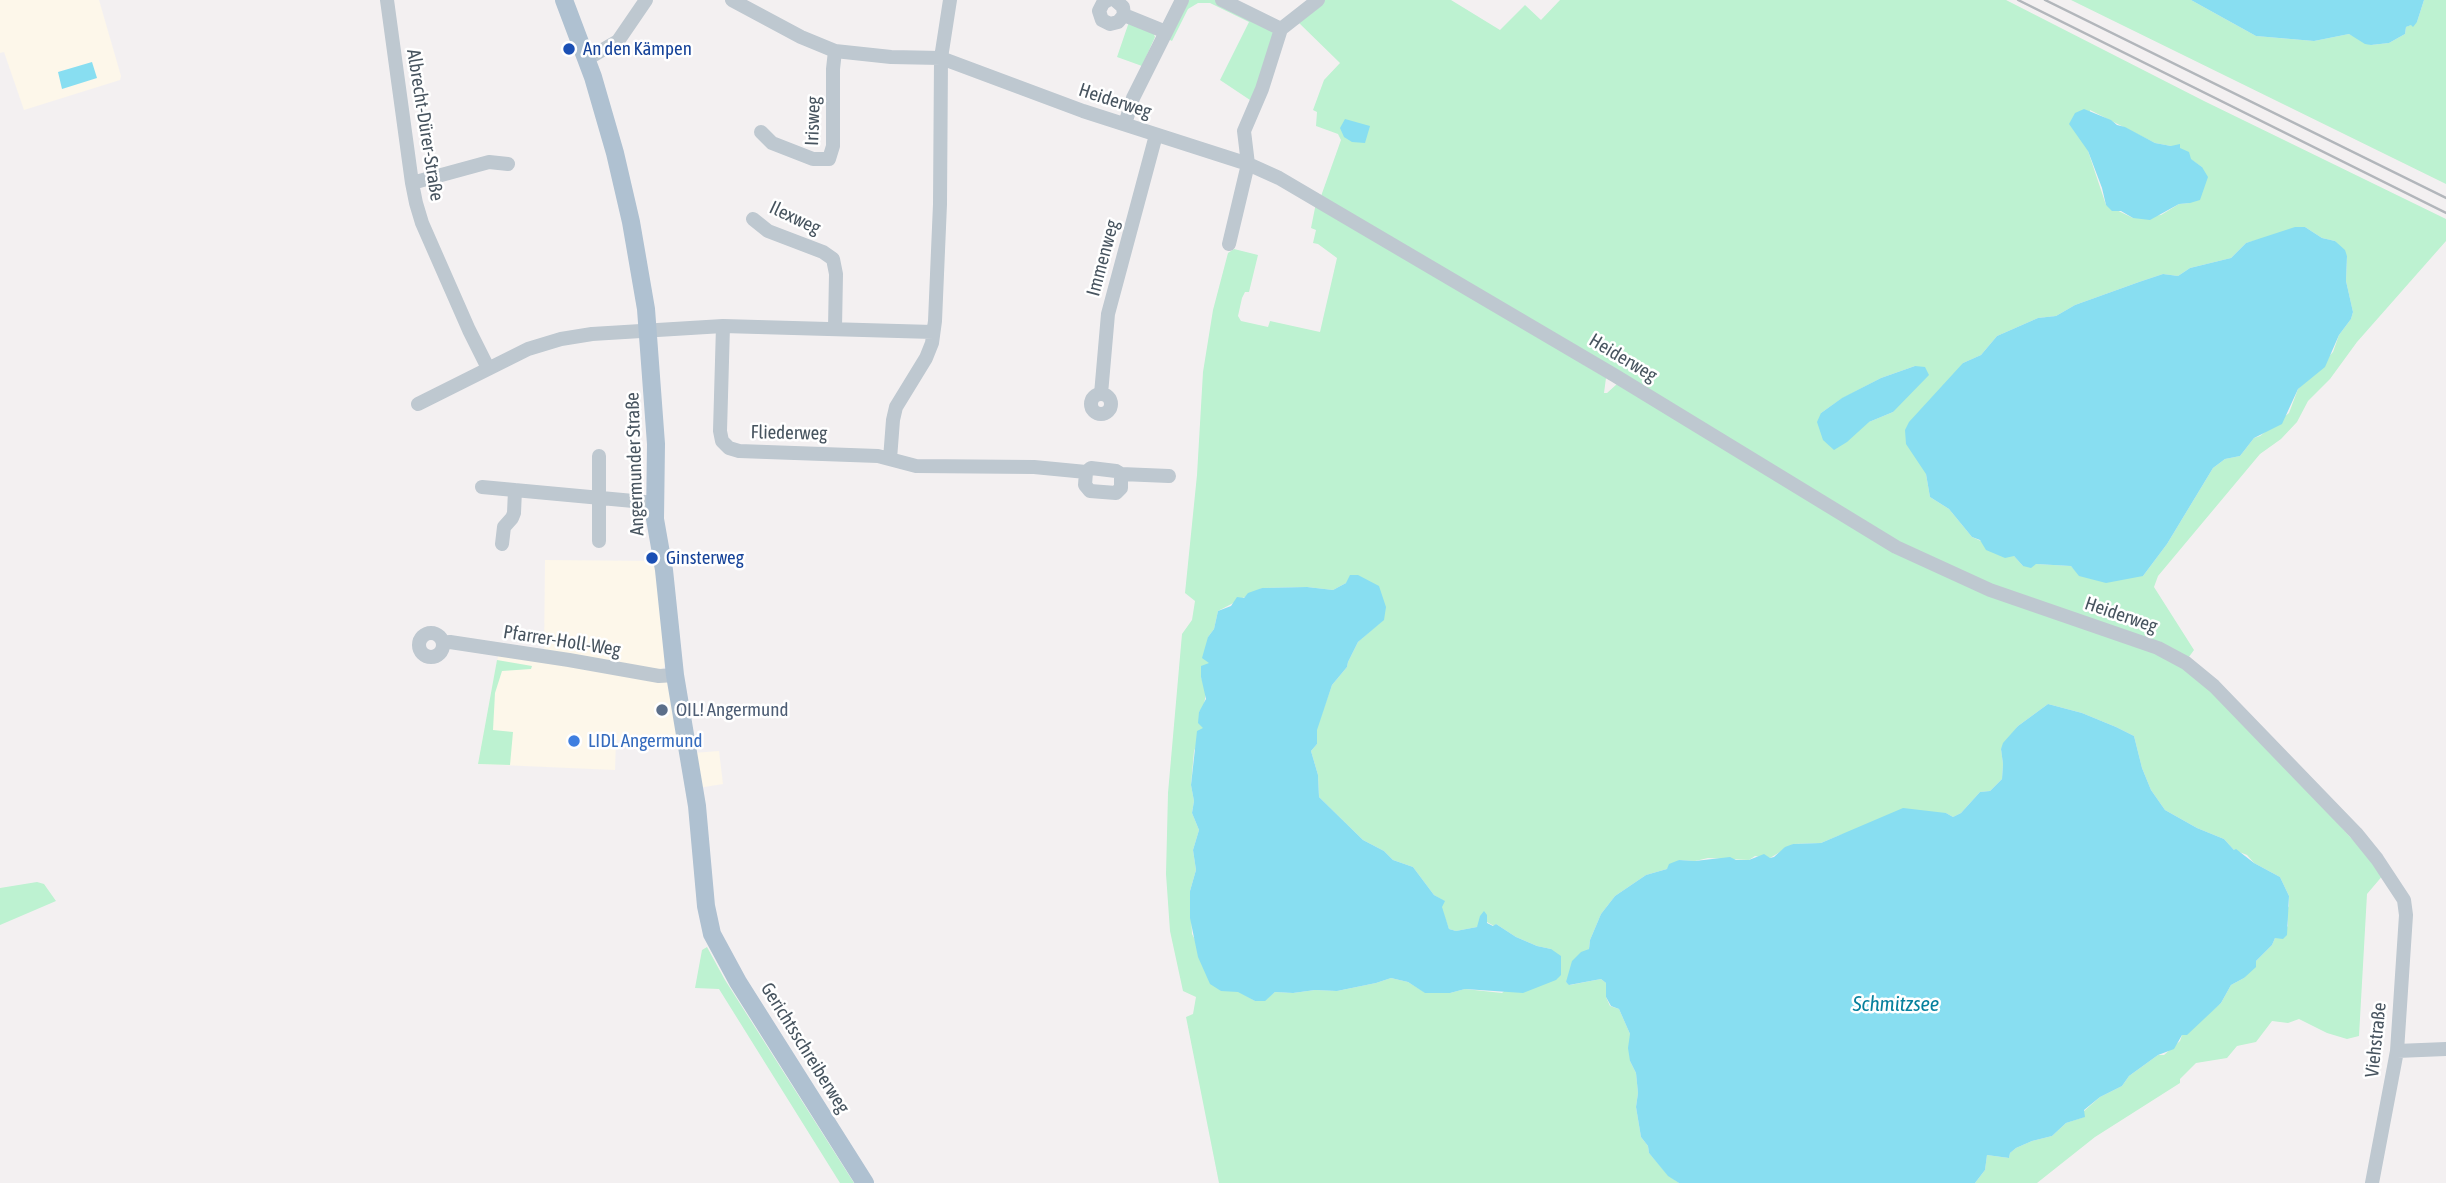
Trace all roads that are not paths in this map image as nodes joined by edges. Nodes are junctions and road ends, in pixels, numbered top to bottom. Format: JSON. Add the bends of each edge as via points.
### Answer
{"nodes":[{"id":1,"x":387,"y":0,"type":"edge"},
{"id":2,"x":564,"y":0,"type":"edge"},
{"id":3,"x":646,"y":0,"type":"edge"},
{"id":4,"x":732,"y":0,"type":"edge"},
{"id":5,"x":950,"y":0,"type":"edge"},
{"id":6,"x":1108,"y":0,"type":"edge"},
{"id":7,"x":1115,"y":0,"type":"edge"},
{"id":8,"x":1182,"y":0,"type":"edge"},
{"id":9,"x":1222,"y":0,"type":"edge"},
{"id":10,"x":1318,"y":0,"type":"edge"},
{"id":11,"x":1124,"y":15,"type":"junction"},
{"id":12,"x":1281,"y":29,"type":"junction"},
{"id":13,"x":1166,"y":32,"type":"junction"},
{"id":14,"x":835,"y":51,"type":"junction"},
{"id":15,"x":942,"y":58,"type":"junction"},
{"id":16,"x":587,"y":59,"type":"junction"},
{"id":17,"x":1125,"y":124,"type":"junction"},
{"id":18,"x":761,"y":132,"type":"dead end"},
{"id":19,"x":1156,"y":135,"type":"junction"},
{"id":20,"x":1248,"y":163,"type":"junction"},
{"id":21,"x":508,"y":164,"type":"dead end"},
{"id":22,"x":412,"y":183,"type":"junction"},
{"id":23,"x":753,"y":219,"type":"dead end"},
{"id":24,"x":1229,"y":244,"type":"dead end"},
{"id":25,"x":723,"y":326,"type":"junction"},
{"id":26,"x":835,"y":328,"type":"junction"},
{"id":27,"x":649,"y":331,"type":"junction"},
{"id":28,"x":933,"y":331,"type":"junction"},
{"id":29,"x":488,"y":368,"type":"junction"},
{"id":30,"x":1101,"y":394,"type":"dead end"},
{"id":31,"x":418,"y":404,"type":"dead end"},
{"id":32,"x":599,"y":456,"type":"dead end"},
{"id":33,"x":890,"y":459,"type":"junction"},
{"id":34,"x":1086,"y":472,"type":"junction"},
{"id":35,"x":1121,"y":474,"type":"junction"},
{"id":36,"x":1169,"y":476,"type":"dead end"},
{"id":37,"x":482,"y":487,"type":"dead end"},
{"id":38,"x":515,"y":490,"type":"junction"},
{"id":39,"x":599,"y":499,"type":"junction"},
{"id":40,"x":655,"y":503,"type":"junction"},
{"id":41,"x":599,"y":541,"type":"dead end"},
{"id":42,"x":502,"y":544,"type":"dead end"},
{"id":43,"x":443,"y":643,"type":"dead end"},
{"id":44,"x":675,"y":675,"type":"junction"},
{"id":45,"x":2404,"y":900,"type":"joint"},
{"id":46,"x":712,"y":933,"type":"joint"},
{"id":47,"x":2446,"y":1049,"type":"edge"},
{"id":48,"x":2398,"y":1051,"type":"junction"},
{"id":49,"x":865,"y":1183,"type":"edge"},
{"id":50,"x":2372,"y":1183,"type":"edge"}],
"edges":[{"from":1,"to":22,"type":"street","name":"Albrecht-Dürer-Straße"},
{"from":2,"to":16,"type":"main road","name":"Angermunder Straße"},
{"from":3,"to":16,"type":"street","via":[[618,41]]},
{"from":4,"to":14,"type":"street","name":"Heiderweg"},
{"from":5,"to":15,"type":"street"},
{"from":6,"to":11,"type":"street","via":[[1100,7],[1102,20],[1114,24]]},
{"from":7,"to":11,"type":"street"},
{"from":8,"to":13,"type":"street"},
{"from":9,"to":12,"type":"street"},
{"from":10,"to":12,"type":"street"},
{"from":11,"to":13,"type":"street"},
{"from":12,"to":20,"type":"street","via":[[1244,131]]},
{"from":13,"to":17,"type":"street"},
{"from":14,"to":15,"type":"street","name":"Heiderweg"},
{"from":14,"to":18,"type":"street","name":"Irisweg","via":[[829,159],[814,159],[772,143]]},
{"from":15,"to":17,"type":"street","name":"Heiderweg"},
{"from":15,"to":28,"type":"street"},
{"from":16,"to":27,"type":"main road","name":"Angermunder Straße","via":[[628,210]]},
{"from":17,"to":19,"type":"street","name":"Heiderweg"},
{"from":19,"to":20,"type":"street","name":"Heiderweg"},
{"from":19,"to":30,"type":"street","name":"Immenweg","via":[[1108,314]]},
{"from":20,"to":24,"type":"street"},
{"from":20,"to":45,"type":"street","name":"Heiderweg","via":[[1602,368],[1896,547],[1990,590],[2158,648],[2186,663],[2214,686],[2356,833]]},
{"from":21,"to":22,"type":"street","via":[[489,162]]},
{"from":22,"to":29,"type":"street","name":"Albrecht-Dürer-Straße","via":[[422,223]]},
{"from":23,"to":26,"type":"street","name":"Ilexweg","via":[[768,231],[833,259]]},
{"from":25,"to":26,"type":"street"},
{"from":25,"to":27,"type":"street"},
{"from":25,"to":33,"type":"street","name":"Fliederweg","via":[[720,431],[729,448]]},
{"from":26,"to":28,"type":"street"},
{"from":27,"to":29,"type":"street","via":[[561,339]]},
{"from":27,"to":40,"type":"main road","name":"Angermunder Straße"},
{"from":28,"to":33,"type":"street","via":[[926,358],[896,407]]},
{"from":29,"to":31,"type":"street"},
{"from":32,"to":39,"type":"street"},
{"from":33,"to":34,"type":"street","name":"Fliederweg","via":[[916,466]]},
{"from":34,"to":35,"type":"street","name":"Fliederweg","via":[[1091,468]]},
{"from":34,"to":35,"type":"street","via":[[1085,485],[1090,491],[1116,493],[1121,488]]},
{"from":35,"to":36,"type":"street","name":"Fliederweg"},
{"from":37,"to":38,"type":"street"},
{"from":38,"to":39,"type":"street"},
{"from":38,"to":42,"type":"street","via":[[514,513],[504,527]]},
{"from":39,"to":40,"type":"street"},
{"from":39,"to":41,"type":"street"},
{"from":40,"to":44,"type":"main road","name":"Angermunder Straße"},
{"from":43,"to":44,"type":"street","name":"Pfarrer-Holl-Weg"},
{"from":44,"to":46,"type":"main road","name":"Angermunder Straße"},
{"from":45,"to":48,"type":"street","name":"Viehstraße"},
{"from":46,"to":49,"type":"main road","name":"Gerichtsschreiberweg"},
{"from":47,"to":48,"type":"street"},
{"from":48,"to":50,"type":"street","name":"Viehstraße"}]}
